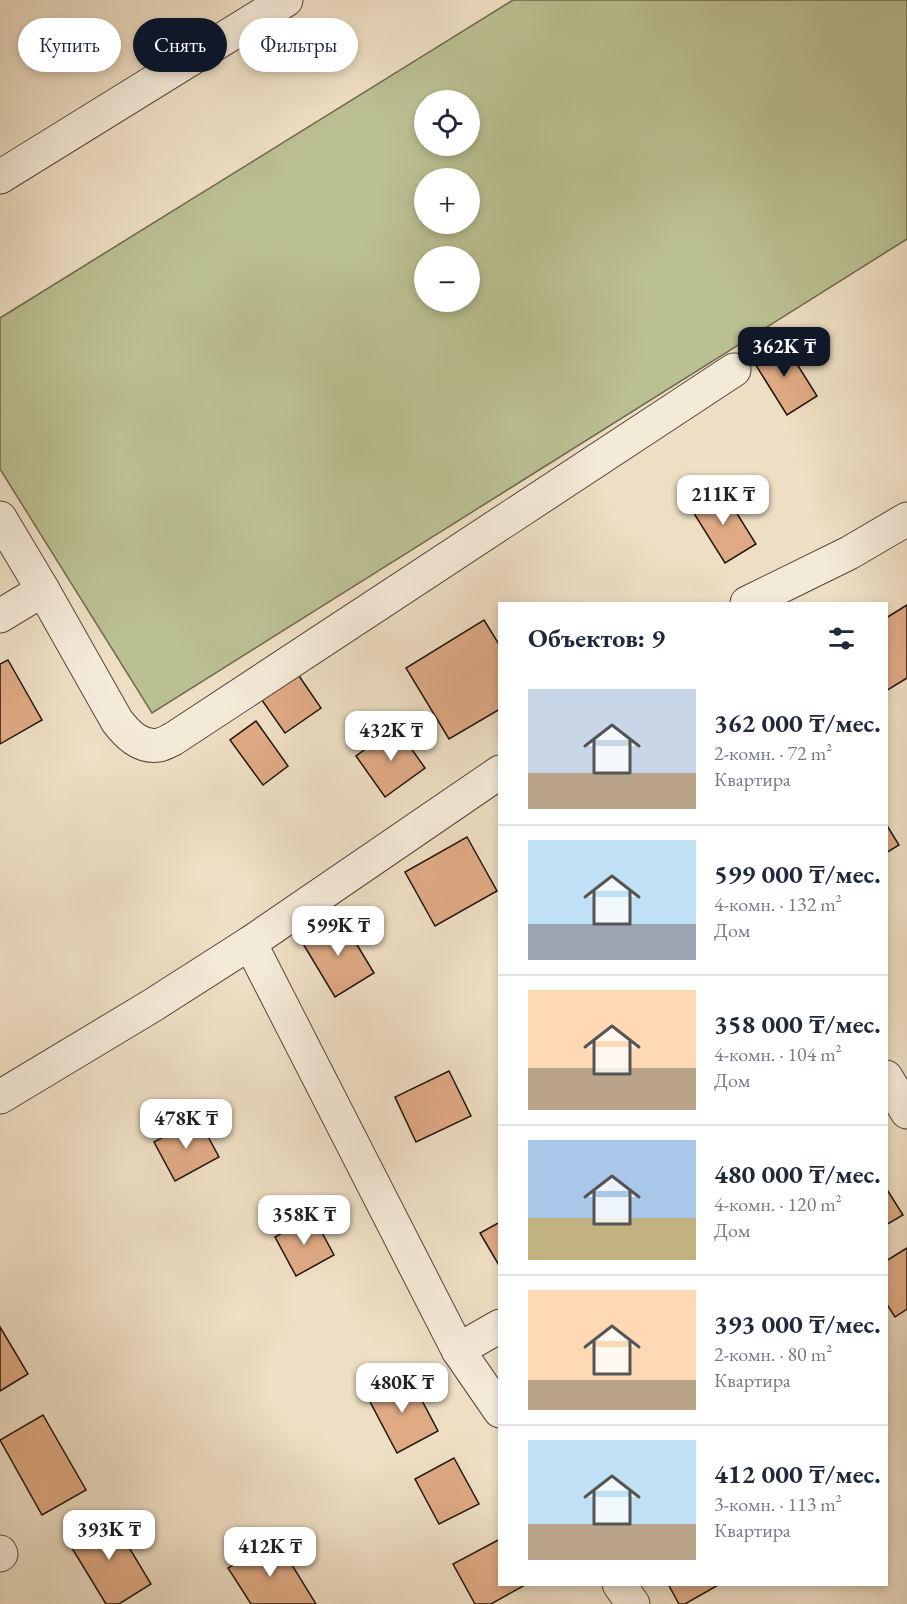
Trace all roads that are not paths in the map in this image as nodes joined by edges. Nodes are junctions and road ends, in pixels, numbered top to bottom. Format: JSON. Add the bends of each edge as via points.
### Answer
{"nodes":[{"id":1,"x":286,"y":0,"type":"edge"},
{"id":2,"x":0,"y":177,"type":"edge"},
{"id":3,"x":735,"y":370,"type":"dead end"},
{"id":4,"x":0,"y":518,"type":"edge"},
{"id":5,"x":907,"y":519,"type":"edge"},
{"id":6,"x":43,"y":590,"type":"junction"},
{"id":7,"x":749,"y":602,"type":"edge"},
{"id":8,"x":0,"y":616,"type":"edge"},
{"id":9,"x":498,"y":773,"type":"edge"},
{"id":10,"x":250,"y":943,"type":"junction"},
{"id":11,"x":888,"y":1081,"type":"edge"},
{"id":12,"x":0,"y":1097,"type":"edge"},
{"id":13,"x":902,"y":1111,"type":"edge"},
{"id":14,"x":498,"y":1327,"type":"edge"},
{"id":15,"x":458,"y":1350,"type":"junction"},
{"id":16,"x":498,"y":1408,"type":"edge"},
{"id":17,"x":620,"y":1586,"type":"edge"},
{"id":18,"x":633,"y":1604,"type":"edge"}],
"edges":[{"from":1,"to":2,"type":"street"},
{"from":3,"to":6,"type":"street","via":[[173,739],[158,745],[143,744],[128,735],[117,721]]},
{"from":4,"to":6,"type":"street"},
{"from":5,"to":7,"type":"street","via":[[849,553]]},
{"from":6,"to":8,"type":"street"},
{"from":9,"to":10,"type":"street"},
{"from":10,"to":12,"type":"street"},
{"from":10,"to":15,"type":"street"},
{"from":11,"to":13,"type":"street"},
{"from":14,"to":15,"type":"street"},
{"from":15,"to":16,"type":"street"},
{"from":17,"to":18,"type":"street"}]}
